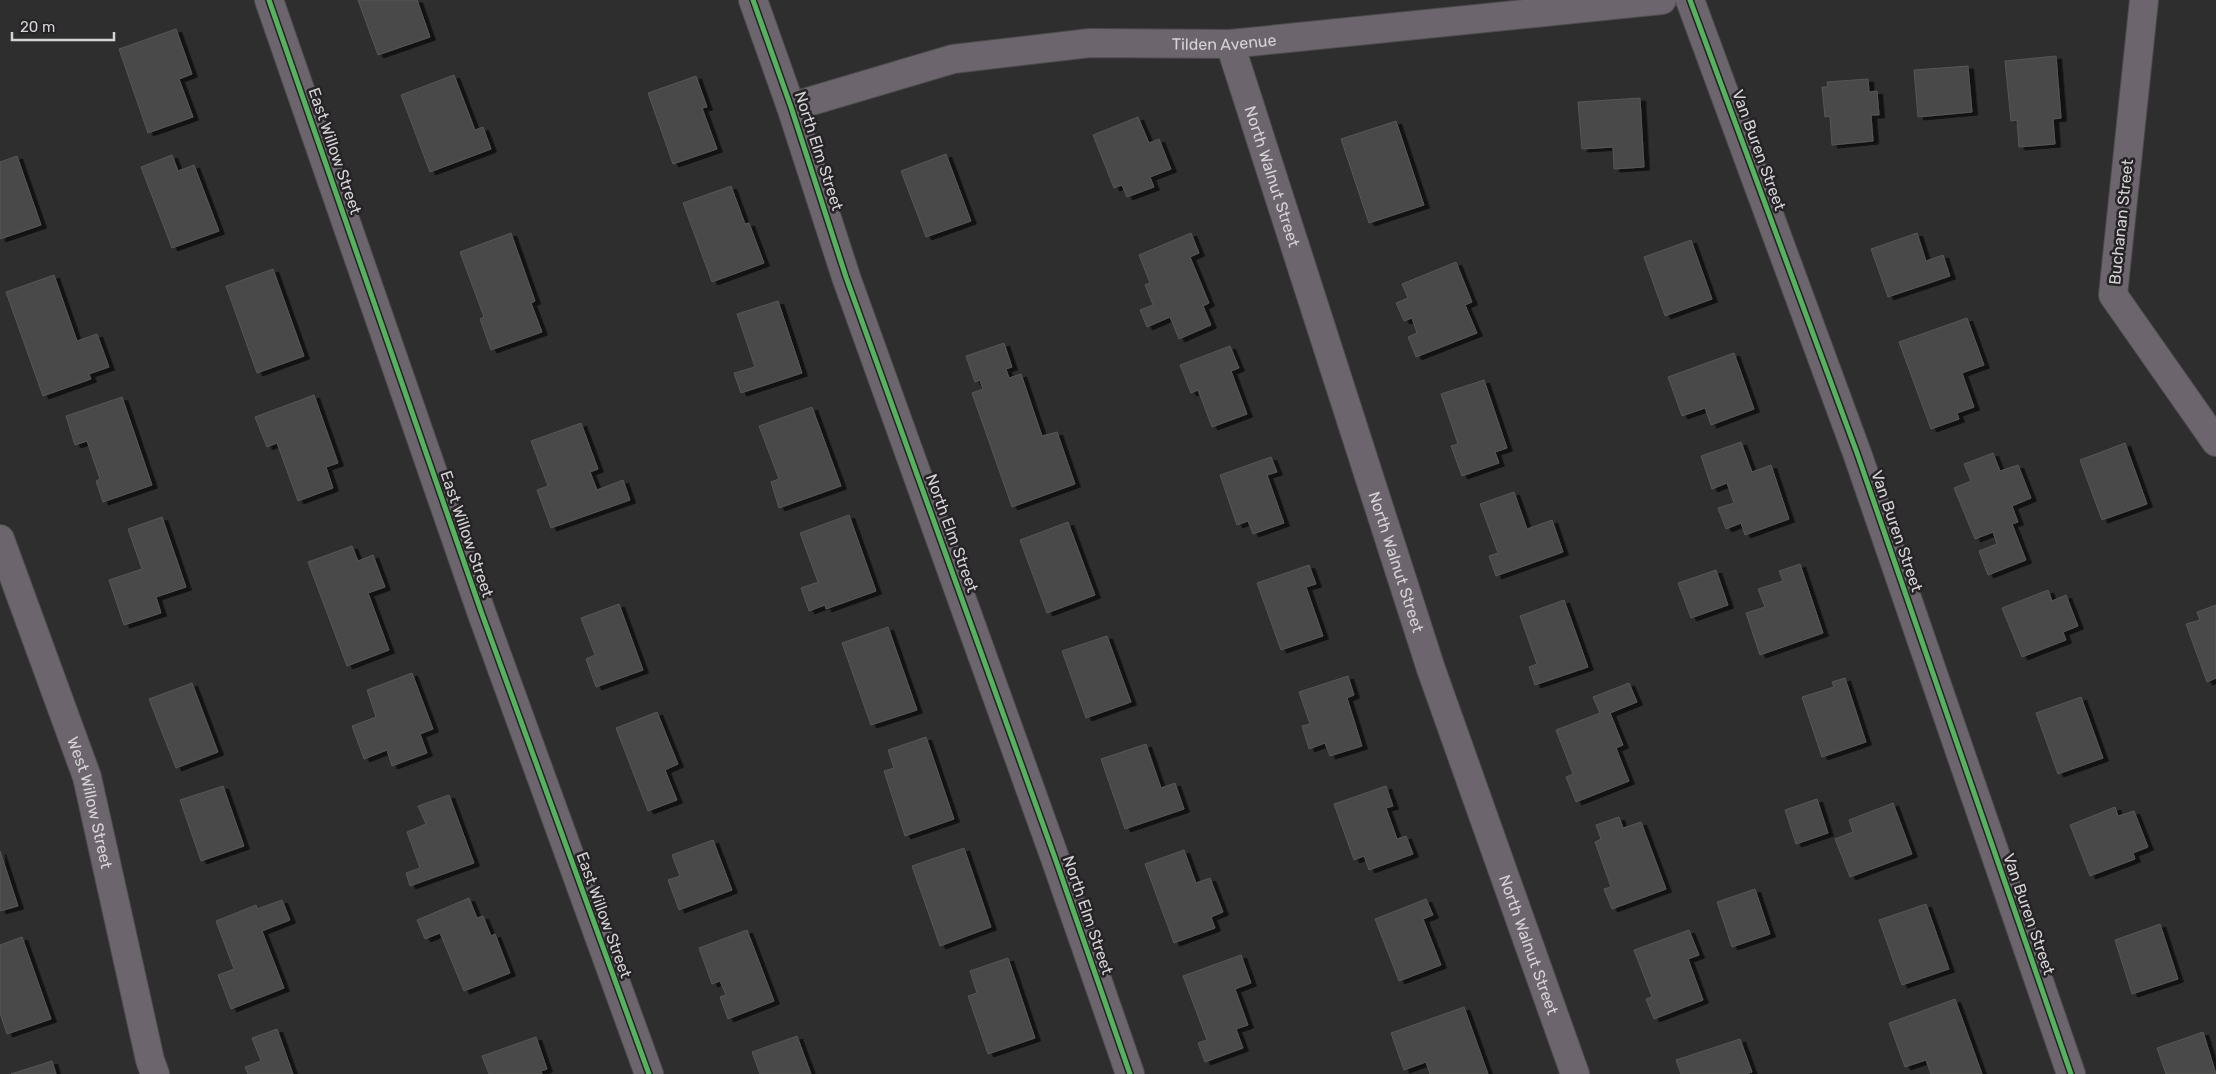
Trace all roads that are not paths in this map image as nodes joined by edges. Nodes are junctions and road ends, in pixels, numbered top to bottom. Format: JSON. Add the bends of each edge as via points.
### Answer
{"nodes":[{"id":1,"x":269,"y":0,"type":"edge"},
{"id":2,"x":753,"y":0,"type":"edge"},
{"id":3,"x":1662,"y":0,"type":"edge"},
{"id":4,"x":1690,"y":0,"type":"edge"},
{"id":5,"x":2144,"y":0,"type":"edge"},
{"id":6,"x":1230,"y":44,"type":"junction"},
{"id":7,"x":791,"y":107,"type":"junction"},
{"id":8,"x":2216,"y":442,"type":"edge"},
{"id":9,"x":0,"y":540,"type":"edge"},
{"id":10,"x":155,"y":1074,"type":"edge"},
{"id":11,"x":649,"y":1074,"type":"edge"},
{"id":12,"x":1130,"y":1074,"type":"edge"},
{"id":13,"x":1575,"y":1074,"type":"edge"},
{"id":14,"x":2071,"y":1074,"type":"edge"}],
"edges":[{"from":1,"to":11,"type":"street","name":"East Willow Street","via":[[482,614]]},
{"from":2,"to":7,"type":"street","name":"North Elm Street"},
{"from":3,"to":6,"type":"street","name":"Tilden Avenue"},
{"from":4,"to":14,"type":"street","name":"Van Buren Street","via":[[1857,453]]},
{"from":5,"to":8,"type":"street","name":"Buchanan Street","via":[[2113,295]]},
{"from":6,"to":7,"type":"street","name":"Tilden Avenue","via":[[1090,43],[953,59]]},
{"from":6,"to":13,"type":"street","name":"North Walnut Street","via":[[1431,669]]},
{"from":7,"to":12,"type":"street","name":"North Elm Street","via":[[846,277]]},
{"from":9,"to":10,"type":"street","name":"West Willow Street","via":[[86,777]]}]}
